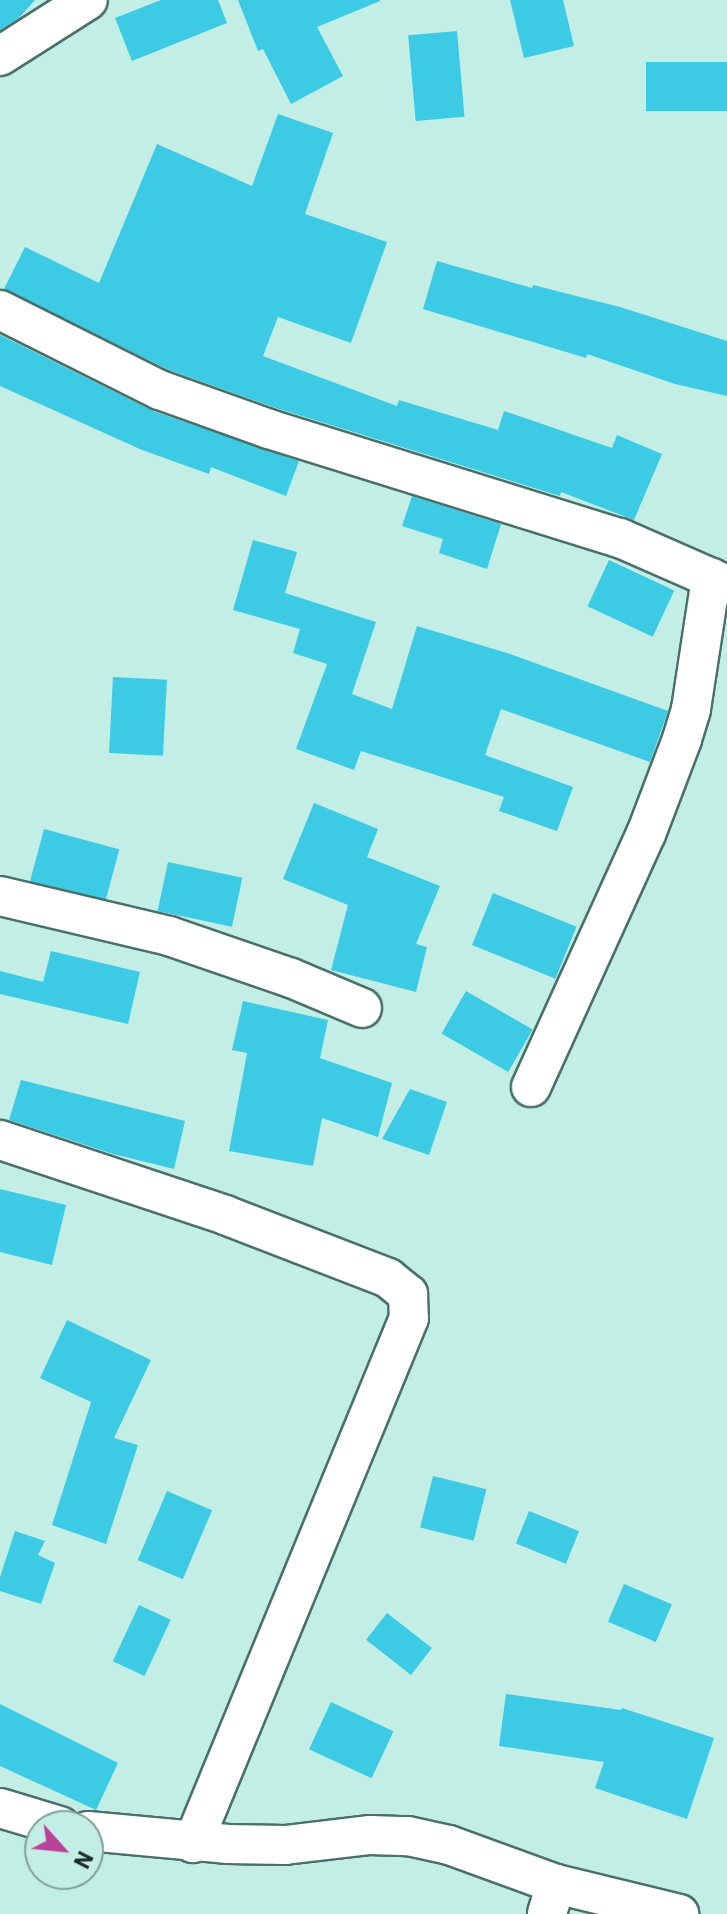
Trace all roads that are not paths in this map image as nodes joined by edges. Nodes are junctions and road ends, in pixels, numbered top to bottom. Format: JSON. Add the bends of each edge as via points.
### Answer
{"nodes":[{"id":1,"x":88,"y":0,"type":"edge"},
{"id":2,"x":0,"y":56,"type":"edge"},
{"id":3,"x":0,"y":310,"type":"edge"},
{"id":4,"x":719,"y":582,"type":"edge"},
{"id":5,"x":0,"y":896,"type":"edge"},
{"id":6,"x":362,"y":1008,"type":"dead end"},
{"id":7,"x":531,"y":1087,"type":"dead end"},
{"id":8,"x":0,"y":1140,"type":"edge"},
{"id":9,"x":0,"y":1808,"type":"edge"},
{"id":10,"x":24,"y":1815,"type":"edge"},
{"id":11,"x":104,"y":1833,"type":"edge"},
{"id":12,"x":193,"y":1843,"type":"junction"},
{"id":13,"x":551,"y":1899,"type":"edge"},
{"id":14,"x":679,"y":1914,"type":"edge"}],
"edges":[{"from":1,"to":2,"type":"street"},
{"from":3,"to":4,"type":"street","via":[[160,390],[620,538]]},
{"from":4,"to":7,"type":"street","via":[[682,739],[646,834]]},
{"from":5,"to":6,"type":"street","via":[[169,936]]},
{"from":8,"to":12,"type":"street","via":[[225,1215],[388,1278],[408,1294],[409,1318]]},
{"from":9,"to":10,"type":"street"},
{"from":11,"to":12,"type":"street"},
{"from":12,"to":13,"type":"street","via":[[285,1845],[408,1836],[449,1845]]},
{"from":13,"to":14,"type":"street"}]}
